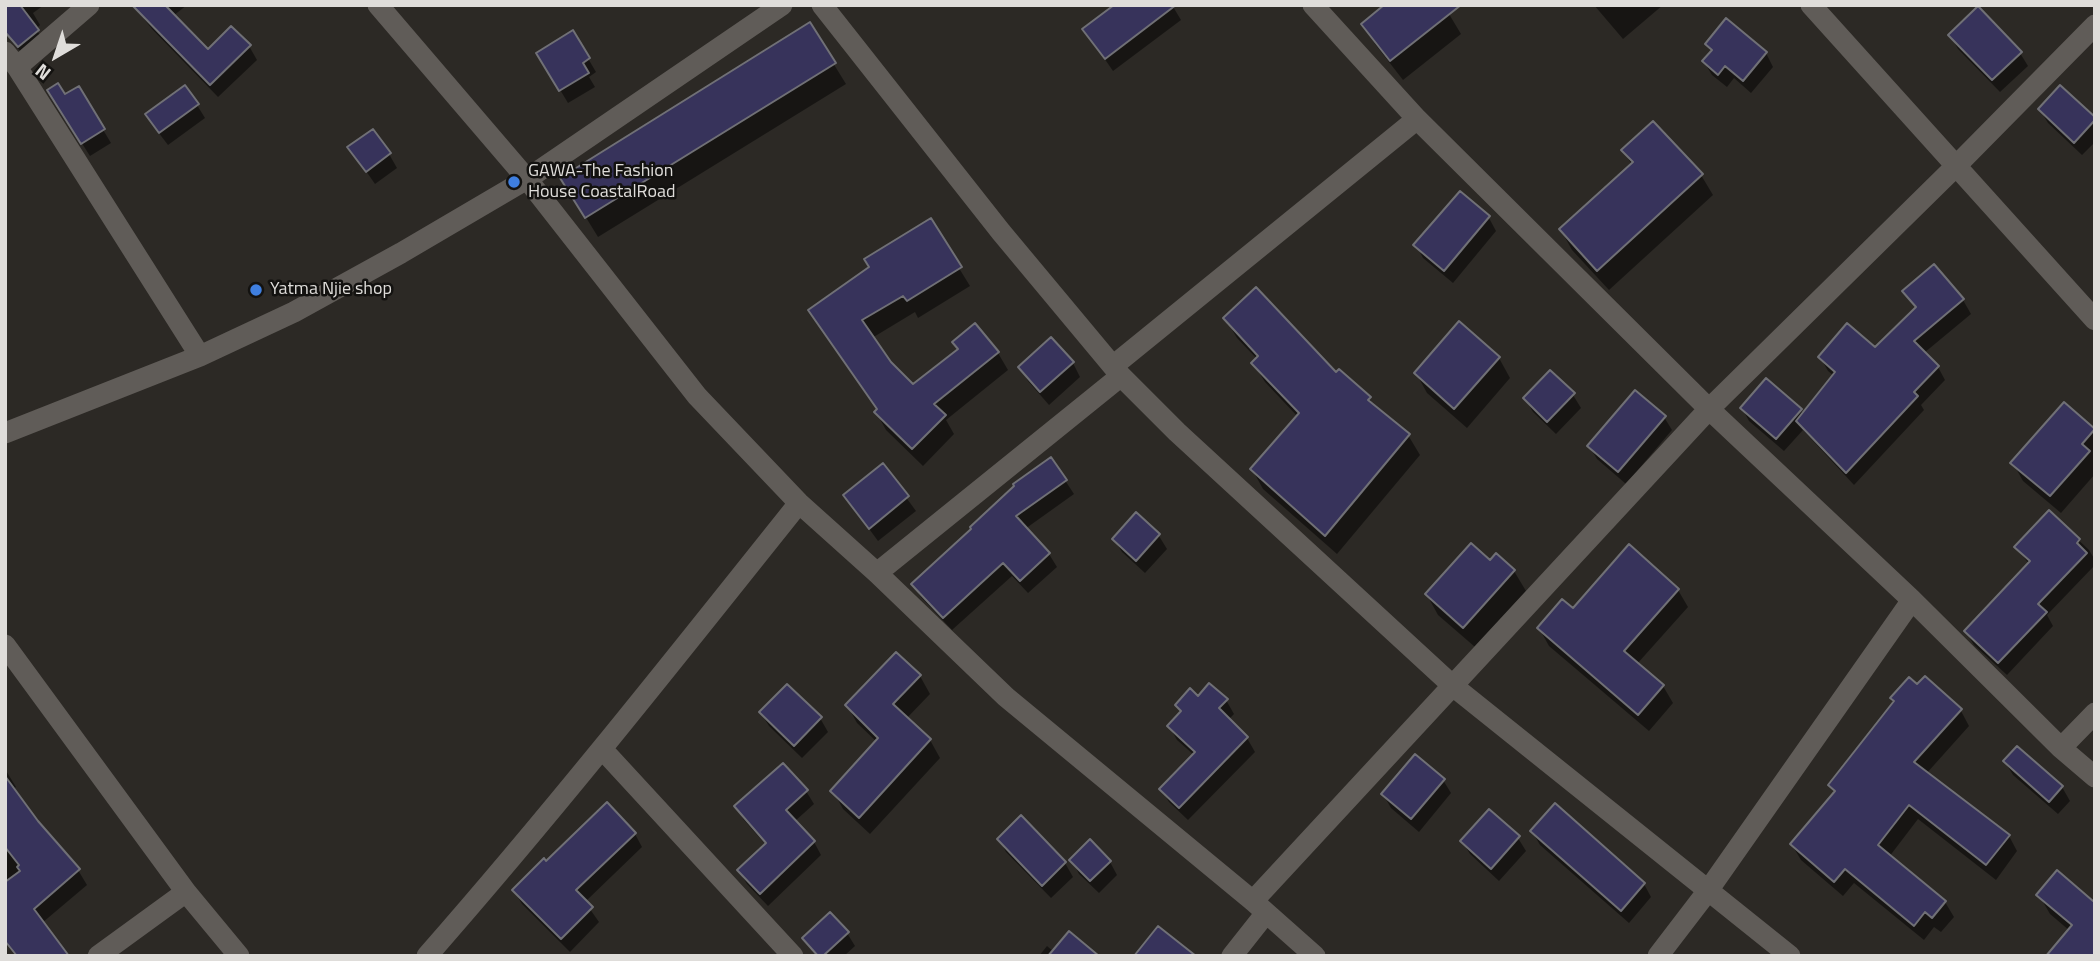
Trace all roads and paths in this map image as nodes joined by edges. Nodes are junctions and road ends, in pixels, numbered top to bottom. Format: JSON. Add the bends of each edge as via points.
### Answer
{"nodes":[{"id":1,"x":89,"y":5,"type":"edge"},
{"id":2,"x":378,"y":5,"type":"edge"},
{"id":3,"x":782,"y":5,"type":"edge"},
{"id":4,"x":822,"y":5,"type":"edge"},
{"id":5,"x":1313,"y":5,"type":"edge"},
{"id":6,"x":1811,"y":5,"type":"edge"},
{"id":7,"x":2095,"y":25,"type":"edge"},
{"id":8,"x":11,"y":60,"type":"edge"},
{"id":9,"x":1417,"y":119,"type":"junction"},
{"id":10,"x":1956,"y":166,"type":"junction"},
{"id":11,"x":527,"y":179,"type":"junction"},
{"id":12,"x":2095,"y":320,"type":"edge"},
{"id":13,"x":200,"y":356,"type":"junction"},
{"id":14,"x":1117,"y":371,"type":"junction"},
{"id":15,"x":1709,"y":409,"type":"junction"},
{"id":16,"x":5,"y":433,"type":"edge"},
{"id":17,"x":799,"y":503,"type":"junction"},
{"id":18,"x":877,"y":573,"type":"junction"},
{"id":19,"x":1912,"y":600,"type":"junction"},
{"id":20,"x":5,"y":645,"type":"edge"},
{"id":21,"x":1452,"y":686,"type":"junction"},
{"id":22,"x":2095,"y":713,"type":"edge"},
{"id":23,"x":2061,"y":748,"type":"junction"},
{"id":24,"x":603,"y":750,"type":"junction"},
{"id":25,"x":2095,"y":777,"type":"edge"},
{"id":26,"x":186,"y":891,"type":"junction"},
{"id":27,"x":1707,"y":892,"type":"junction"},
{"id":28,"x":1260,"y":907,"type":"junction"},
{"id":29,"x":98,"y":956,"type":"edge"},
{"id":30,"x":239,"y":956,"type":"edge"},
{"id":31,"x":427,"y":956,"type":"edge"},
{"id":32,"x":793,"y":956,"type":"edge"},
{"id":33,"x":1232,"y":956,"type":"edge"},
{"id":34,"x":1315,"y":956,"type":"edge"},
{"id":35,"x":1658,"y":956,"type":"edge"},
{"id":36,"x":1790,"y":956,"type":"edge"}],
"edges":[{"from":1,"to":8,"type":"street"},
{"from":2,"to":11,"type":"street"},
{"from":3,"to":11,"type":"street"},
{"from":4,"to":14,"type":"street"},
{"from":5,"to":9,"type":"street"},
{"from":6,"to":10,"type":"street"},
{"from":7,"to":10,"type":"street"},
{"from":8,"to":13,"type":"street"},
{"from":9,"to":14,"type":"street"},
{"from":9,"to":15,"type":"street"},
{"from":10,"to":12,"type":"street"},
{"from":10,"to":15,"type":"street"},
{"from":11,"to":13,"type":"street","via":[[294,312]]},
{"from":11,"to":17,"type":"street","via":[[697,396]]},
{"from":13,"to":16,"type":"street"},
{"from":14,"to":18,"type":"street"},
{"from":14,"to":21,"type":"street"},
{"from":15,"to":19,"type":"street"},
{"from":15,"to":21,"type":"street"},
{"from":17,"to":18,"type":"street"},
{"from":17,"to":24,"type":"street"},
{"from":18,"to":28,"type":"street","via":[[1006,697]]},
{"from":19,"to":23,"type":"street"},
{"from":19,"to":27,"type":"street"},
{"from":20,"to":26,"type":"street"},
{"from":21,"to":27,"type":"street"},
{"from":21,"to":28,"type":"street"},
{"from":22,"to":23,"type":"street"},
{"from":23,"to":25,"type":"street"},
{"from":24,"to":31,"type":"street"},
{"from":24,"to":32,"type":"street"},
{"from":26,"to":29,"type":"street"},
{"from":26,"to":30,"type":"street"},
{"from":27,"to":35,"type":"street"},
{"from":27,"to":36,"type":"street"},
{"from":28,"to":33,"type":"street"},
{"from":28,"to":34,"type":"street"}]}
